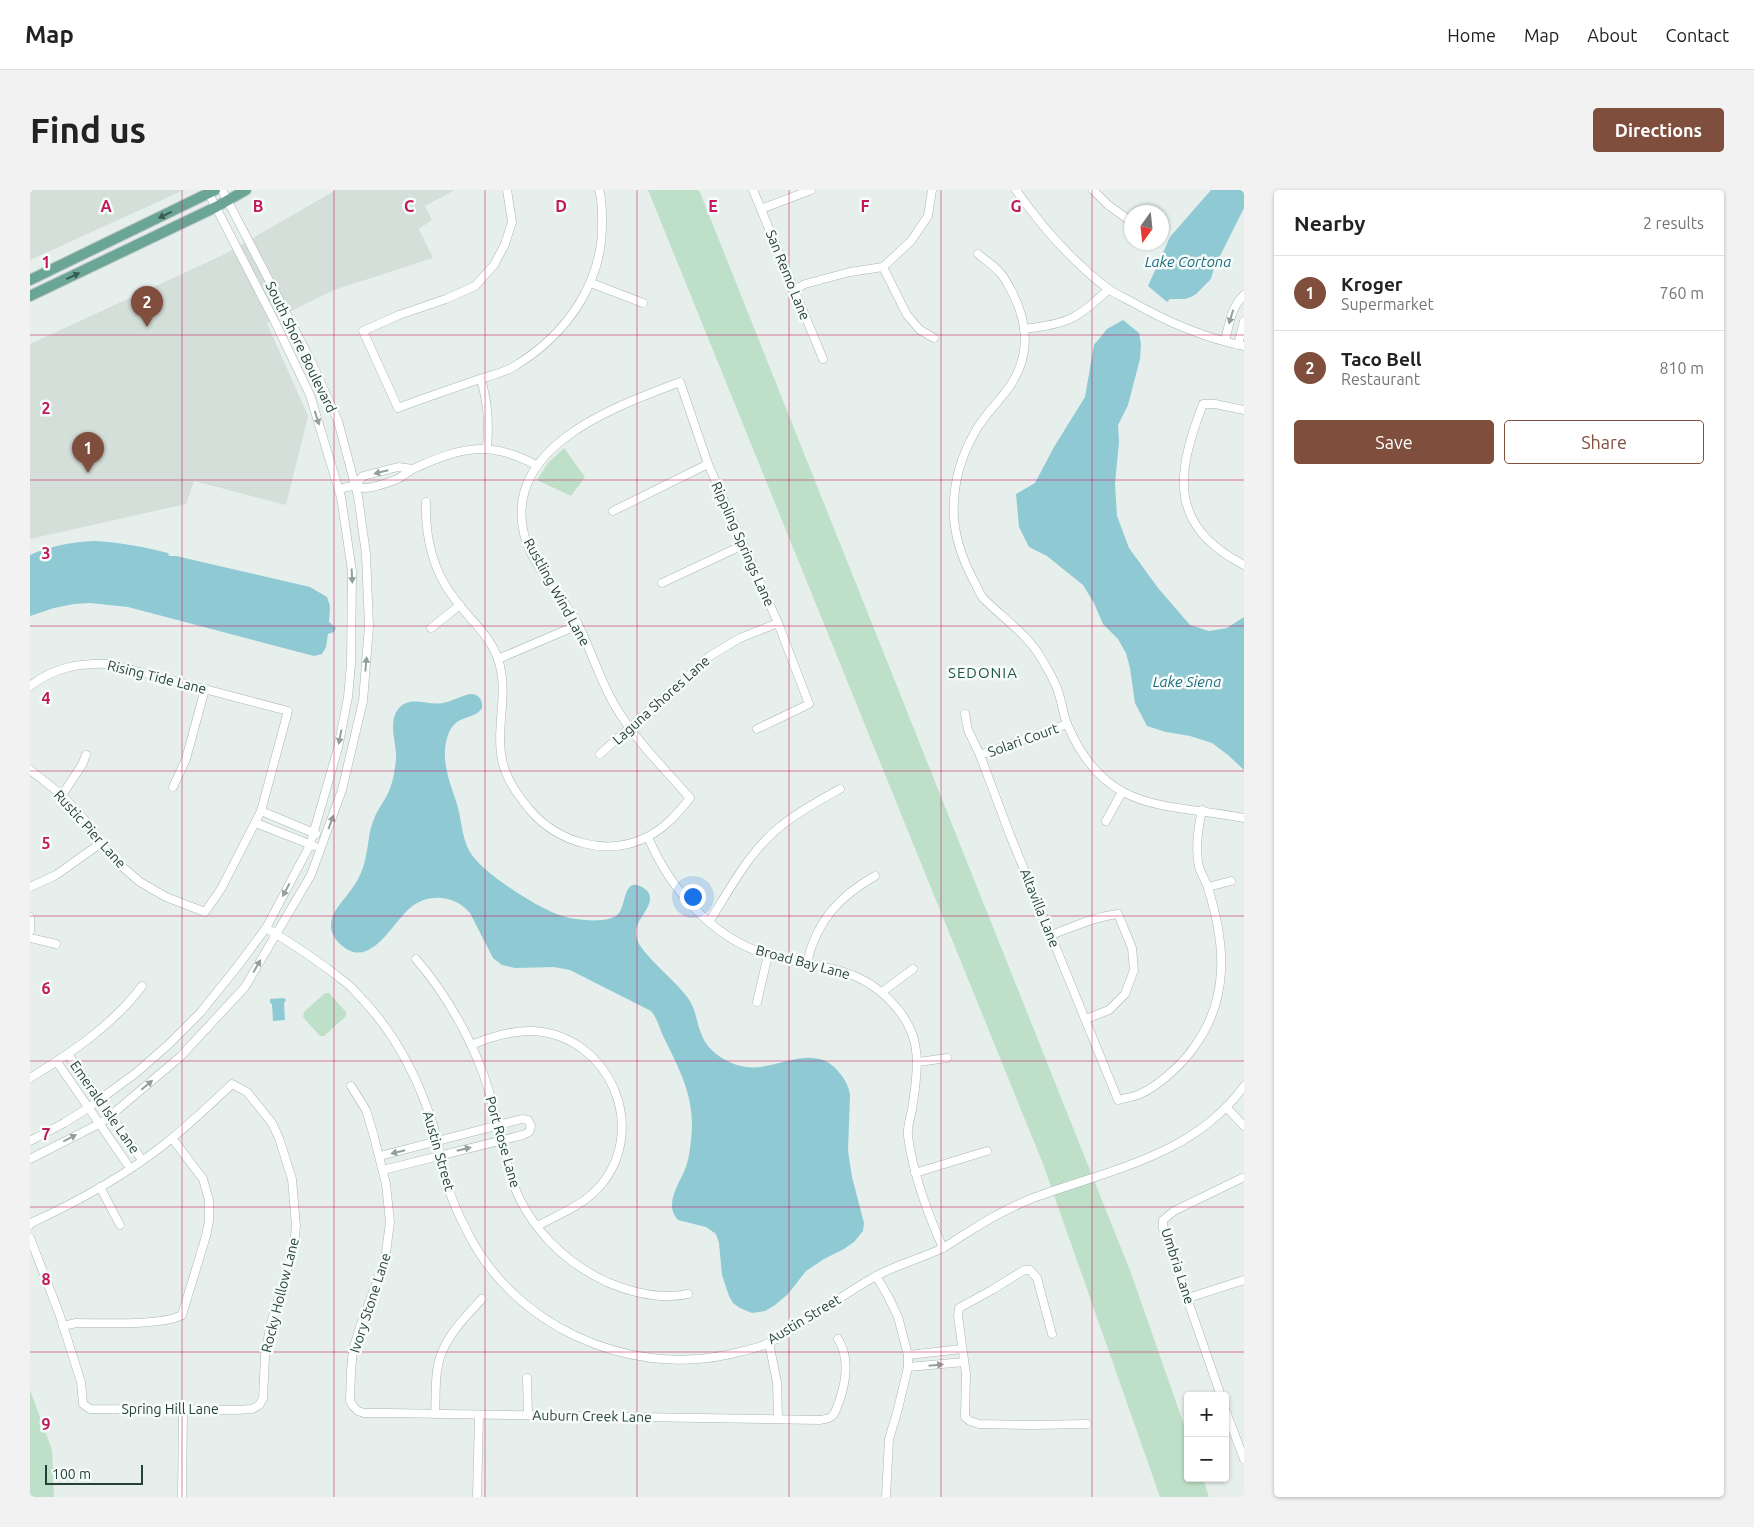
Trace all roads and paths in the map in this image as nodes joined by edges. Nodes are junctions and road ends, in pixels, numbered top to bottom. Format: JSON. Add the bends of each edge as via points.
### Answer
{"nodes":[{"id":1,"x":222,"y":190,"type":"edge"},
{"id":2,"x":246,"y":190,"type":"edge"},
{"id":3,"x":507,"y":190,"type":"edge"},
{"id":4,"x":599,"y":190,"type":"edge"},
{"id":5,"x":753,"y":190,"type":"edge"},
{"id":6,"x":811,"y":190,"type":"edge"},
{"id":7,"x":932,"y":190,"type":"edge"},
{"id":8,"x":1016,"y":190,"type":"edge"},
{"id":9,"x":1093,"y":190,"type":"edge"},
{"id":10,"x":210,"y":191,"type":"edge"},
{"id":11,"x":228,"y":200,"type":"junction"},
{"id":12,"x":216,"y":207,"type":"junction"},
{"id":13,"x":761,"y":209,"type":"junction"},
{"id":14,"x":1124,"y":216,"type":"edge"},
{"id":15,"x":978,"y":254,"type":"dead end"},
{"id":16,"x":883,"y":266,"type":"junction"},
{"id":17,"x":30,"y":280,"type":"edge"},
{"id":18,"x":591,"y":283,"type":"junction"},
{"id":19,"x":1109,"y":289,"type":"junction"},
{"id":20,"x":794,"y":290,"type":"junction"},
{"id":21,"x":1244,"y":295,"type":"edge"},
{"id":22,"x":30,"y":296,"type":"edge"},
{"id":23,"x":643,"y":303,"type":"dead end"},
{"id":24,"x":282,"y":308,"type":"junction"},
{"id":25,"x":270,"y":313,"type":"junction"},
{"id":26,"x":1244,"y":321,"type":"edge"},
{"id":27,"x":1024,"y":329,"type":"junction"},
{"id":28,"x":934,"y":338,"type":"dead end"},
{"id":29,"x":1225,"y":342,"type":"junction"},
{"id":30,"x":1241,"y":346,"type":"edge"},
{"id":31,"x":823,"y":359,"type":"dead end"},
{"id":32,"x":481,"y":378,"type":"junction"},
{"id":33,"x":680,"y":382,"type":"joint"},
{"id":34,"x":1244,"y":410,"type":"edge"},
{"id":35,"x":487,"y":448,"type":"junction"},
{"id":36,"x":708,"y":464,"type":"junction"},
{"id":37,"x":536,"y":465,"type":"junction"},
{"id":38,"x":413,"y":469,"type":"junction"},
{"id":39,"x":354,"y":486,"type":"junction"},
{"id":40,"x":339,"y":489,"type":"junction"},
{"id":41,"x":426,"y":502,"type":"dead end"},
{"id":42,"x":613,"y":511,"type":"dead end"},
{"id":43,"x":743,"y":545,"type":"junction"},
{"id":44,"x":1244,"y":565,"type":"edge"},
{"id":45,"x":662,"y":583,"type":"dead end"},
{"id":46,"x":460,"y":605,"type":"junction"},
{"id":47,"x":778,"y":624,"type":"junction"},
{"id":48,"x":578,"y":625,"type":"junction"},
{"id":49,"x":431,"y":628,"type":"dead end"},
{"id":50,"x":498,"y":658,"type":"junction"},
{"id":51,"x":30,"y":686,"type":"edge"},
{"id":52,"x":205,"y":689,"type":"junction"},
{"id":53,"x":965,"y":714,"type":"dead end"},
{"id":54,"x":1067,"y":724,"type":"junction"},
{"id":55,"x":630,"y":728,"type":"junction"},
{"id":56,"x":757,"y":729,"type":"dead end"},
{"id":57,"x":600,"y":754,"type":"dead end"},
{"id":58,"x":86,"y":755,"type":"dead end"},
{"id":59,"x":980,"y":755,"type":"junction"},
{"id":60,"x":30,"y":770,"type":"edge"},
{"id":61,"x":173,"y":787,"type":"dead end"},
{"id":62,"x":840,"y":789,"type":"dead end"},
{"id":63,"x":1122,"y":792,"type":"junction"},
{"id":64,"x":62,"y":795,"type":"junction"},
{"id":65,"x":1202,"y":810,"type":"junction"},
{"id":66,"x":261,"y":811,"type":"junction"},
{"id":67,"x":1244,"y":818,"type":"edge"},
{"id":68,"x":1106,"y":821,"type":"dead end"},
{"id":69,"x":256,"y":823,"type":"junction"},
{"id":70,"x":313,"y":833,"type":"junction"},
{"id":71,"x":648,"y":837,"type":"junction"},
{"id":72,"x":325,"y":838,"type":"junction"},
{"id":73,"x":101,"y":843,"type":"junction"},
{"id":74,"x":310,"y":845,"type":"junction"},
{"id":75,"x":321,"y":849,"type":"junction"},
{"id":76,"x":875,"y":876,"type":"dead end"},
{"id":77,"x":1232,"y":881,"type":"dead end"},
{"id":78,"x":30,"y":887,"type":"edge"},
{"id":79,"x":1208,"y":887,"type":"junction"},
{"id":80,"x":30,"y":917,"type":"edge"},
{"id":81,"x":709,"y":922,"type":"junction"},
{"id":82,"x":266,"y":928,"type":"junction"},
{"id":83,"x":30,"y":931,"type":"edge"},
{"id":84,"x":276,"y":934,"type":"junction"},
{"id":85,"x":1051,"y":935,"type":"junction"},
{"id":86,"x":30,"y":938,"type":"edge"},
{"id":87,"x":56,"y":944,"type":"dead end"},
{"id":88,"x":768,"y":955,"type":"junction"},
{"id":89,"x":416,"y":959,"type":"dead end"},
{"id":90,"x":807,"y":962,"type":"junction"},
{"id":91,"x":913,"y":969,"type":"dead end"},
{"id":92,"x":142,"y":986,"type":"dead end"},
{"id":93,"x":882,"y":992,"type":"junction"},
{"id":94,"x":757,"y":1002,"type":"dead end"},
{"id":95,"x":1086,"y":1019,"type":"junction"},
{"id":96,"x":471,"y":1045,"type":"junction"},
{"id":97,"x":68,"y":1054,"type":"junction"},
{"id":98,"x":947,"y":1058,"type":"dead end"},
{"id":99,"x":57,"y":1062,"type":"junction"},
{"id":100,"x":918,"y":1062,"type":"junction"},
{"id":101,"x":30,"y":1078,"type":"edge"},
{"id":102,"x":352,"y":1086,"type":"dead end"},
{"id":103,"x":1244,"y":1086,"type":"edge"},
{"id":104,"x":99,"y":1100,"type":"junction"},
{"id":105,"x":88,"y":1108,"type":"junction"},
{"id":106,"x":1227,"y":1108,"type":"junction"},
{"id":107,"x":110,"y":1116,"type":"junction"},
{"id":108,"x":99,"y":1124,"type":"junction"},
{"id":109,"x":498,"y":1125,"type":"junction"},
{"id":110,"x":1244,"y":1126,"type":"edge"},
{"id":111,"x":172,"y":1138,"type":"junction"},
{"id":112,"x":502,"y":1140,"type":"junction"},
{"id":113,"x":30,"y":1141,"type":"edge"},
{"id":114,"x":437,"y":1142,"type":"junction"},
{"id":115,"x":987,"y":1151,"type":"dead end"},
{"id":116,"x":440,"y":1155,"type":"junction"},
{"id":117,"x":380,"y":1156,"type":"junction"},
{"id":118,"x":30,"y":1159,"type":"edge"},
{"id":119,"x":142,"y":1160,"type":"junction"},
{"id":120,"x":130,"y":1168,"type":"junction"},
{"id":121,"x":383,"y":1170,"type":"junction"},
{"id":122,"x":915,"y":1173,"type":"junction"},
{"id":123,"x":1242,"y":1178,"type":"dead end"},
{"id":124,"x":100,"y":1187,"type":"junction"},
{"id":125,"x":120,"y":1224,"type":"dead end"},
{"id":126,"x":30,"y":1225,"type":"edge"},
{"id":127,"x":537,"y":1226,"type":"junction"},
{"id":128,"x":30,"y":1238,"type":"edge"},
{"id":129,"x":943,"y":1248,"type":"junction"},
{"id":130,"x":876,"y":1276,"type":"junction"},
{"id":131,"x":1244,"y":1280,"type":"edge"},
{"id":132,"x":688,"y":1294,"type":"dead end"},
{"id":133,"x":1188,"y":1298,"type":"junction"},
{"id":134,"x":482,"y":1300,"type":"dead end"},
{"id":135,"x":63,"y":1326,"type":"junction"},
{"id":136,"x":1052,"y":1334,"type":"dead end"},
{"id":137,"x":838,"y":1339,"type":"dead end"},
{"id":138,"x":768,"y":1343,"type":"junction"},
{"id":139,"x":962,"y":1349,"type":"junction"},
{"id":140,"x":908,"y":1355,"type":"junction"},
{"id":141,"x":964,"y":1362,"type":"junction"},
{"id":142,"x":908,"y":1367,"type":"junction"},
{"id":143,"x":527,"y":1378,"type":"dead end"},
{"id":144,"x":1220,"y":1392,"type":"edge"},
{"id":145,"x":259,"y":1405,"type":"joint"},
{"id":146,"x":353,"y":1406,"type":"joint"},
{"id":147,"x":182,"y":1409,"type":"junction"},
{"id":148,"x":435,"y":1414,"type":"junction"},
{"id":149,"x":479,"y":1415,"type":"junction"},
{"id":150,"x":528,"y":1415,"type":"junction"},
{"id":151,"x":1229,"y":1419,"type":"edge"},
{"id":152,"x":778,"y":1420,"type":"junction"},
{"id":153,"x":1087,"y":1424,"type":"dead end"},
{"id":154,"x":1244,"y":1459,"type":"edge"},
{"id":155,"x":182,"y":1497,"type":"edge"},
{"id":156,"x":477,"y":1497,"type":"edge"},
{"id":157,"x":886,"y":1497,"type":"edge"}],
"edges":[{"from":1,"to":11,"type":"street","name":"South Shore Boulevard"},
{"from":2,"to":11,"type":"main road"},
{"from":3,"to":32,"type":"street","via":[[512,222],[505,244],[494,265],[475,286],[364,331],[398,408]]},
{"from":4,"to":18,"type":"street","via":[[603,228]]},
{"from":5,"to":13,"type":"street","name":"San Remo Lane"},
{"from":6,"to":13,"type":"street"},
{"from":7,"to":16,"type":"street","via":[[928,216],[911,240]]},
{"from":8,"to":19,"type":"street","via":[[1068,253]]},
{"from":9,"to":14,"type":"street"},
{"from":10,"to":12,"type":"street","name":"South Shore Boulevard"},
{"from":10,"to":17,"type":"main road","one_way":true},
{"from":11,"to":12,"type":"main road"},
{"from":11,"to":24,"type":"street","name":"South Shore Boulevard"},
{"from":22,"to":12,"type":"main road","one_way":true},
{"from":12,"to":25,"type":"street","name":"South Shore Boulevard"},
{"from":13,"to":20,"type":"street","name":"San Remo Lane"},
{"from":15,"to":27,"type":"street","via":[[1002,274],[1019,305]]},
{"from":16,"to":20,"type":"street","via":[[805,284]]},
{"from":16,"to":28,"type":"street","via":[[907,315],[920,330]]},
{"from":18,"to":23,"type":"street"},
{"from":18,"to":32,"type":"street","via":[[573,313],[548,343],[512,368]]},
{"from":19,"to":27,"type":"street","via":[[1075,317],[1060,324]]},
{"from":19,"to":29,"type":"street","via":[[1177,326]]},
{"from":20,"to":31,"type":"street","name":"San Remo Lane"},
{"from":21,"to":29,"type":"street","one_way":true,"via":[[1232,312]]},
{"from":24,"to":25,"type":"street"},
{"from":24,"to":39,"type":"street","name":"South Shore Boulevard","via":[[338,421]]},
{"from":25,"to":40,"type":"street","name":"South Shore Boulevard","one_way":true,"via":[[310,395]]},
{"from":26,"to":30,"type":"street"},
{"from":27,"to":54,"type":"street","via":[[1026,335],[1018,371],[977,429],[962,460],[956,481],[954,520],[964,559],[983,598],[1038,651],[1057,687]]},
{"from":29,"to":30,"type":"street"},
{"from":32,"to":35,"type":"street","via":[[489,417]]},
{"from":33,"to":36,"type":"street","name":"Rippling Springs Lane"},
{"from":33,"to":37,"type":"street","name":"Rustling Wind Lane","via":[[635,399],[585,425],[550,449]]},
{"from":34,"to":44,"type":"street","via":[[1203,404],[1184,464],[1188,510],[1196,526],[1217,549]]},
{"from":35,"to":37,"type":"street","via":[[509,452]]},
{"from":35,"to":38,"type":"street","via":[[467,450]]},
{"from":36,"to":42,"type":"street"},
{"from":36,"to":43,"type":"street","name":"Rippling Springs Lane"},
{"from":37,"to":48,"type":"street","name":"Rustling Wind Lane","via":[[523,500],[526,539],[539,566]]},
{"from":38,"to":39,"type":"street","via":[[398,479],[367,488]]},
{"from":38,"to":39,"type":"street","one_way":true,"via":[[398,467],[363,476]]},
{"from":39,"to":40,"type":"street"},
{"from":72,"to":39,"type":"street","name":"South Shore Boulevard","one_way":true,"via":[[342,790],[364,701],[369,626],[366,554]]},
{"from":40,"to":70,"type":"street","name":"South Shore Boulevard","one_way":true,"via":[[352,571],[351,664],[338,748]]},
{"from":41,"to":46,"type":"street","via":[[434,562],[446,587]]},
{"from":43,"to":45,"type":"street"},
{"from":43,"to":47,"type":"street","name":"Rippling Springs Lane"},
{"from":46,"to":49,"type":"street"},
{"from":46,"to":50,"type":"street"},
{"from":47,"to":55,"type":"street","name":"Laguna Shores Lane","via":[[740,638],[710,656]]},
{"from":47,"to":56,"type":"street","name":"Rippling Springs Lane","via":[[809,704]]},
{"from":48,"to":50,"type":"street"},
{"from":48,"to":55,"type":"street","name":"Rustling Wind Lane","via":[[604,686]]},
{"from":50,"to":71,"type":"street","via":[[504,686],[503,762],[511,786],[537,819],[561,836],[588,845],[622,845]]},
{"from":51,"to":52,"type":"street","name":"Rising Tide Lane","via":[[55,670],[91,663],[110,664]]},
{"from":52,"to":61,"type":"street","via":[[186,759]]},
{"from":52,"to":66,"type":"street","name":"Rising Tide Lane","via":[[288,711]]},
{"from":53,"to":59,"type":"street","name":"Altavilla Lane","via":[[968,730]]},
{"from":54,"to":59,"type":"street","name":"Solari Court"},
{"from":54,"to":63,"type":"street","via":[[1095,771]]},
{"from":55,"to":57,"type":"street","name":"Laguna Shores Lane"},
{"from":55,"to":71,"type":"street","name":"Rustling Wind Lane","via":[[690,798],[677,814]]},
{"from":58,"to":64,"type":"street"},
{"from":59,"to":85,"type":"street","name":"Altavilla Lane"},
{"from":60,"to":64,"type":"street","name":"Rustic Pier Lane"},
{"from":62,"to":81,"type":"street","via":[[780,826],[742,870]]},
{"from":63,"to":65,"type":"street","via":[[1162,806]]},
{"from":63,"to":68,"type":"street"},
{"from":64,"to":73,"type":"street","name":"Rustic Pier Lane"},
{"from":65,"to":67,"type":"street"},
{"from":65,"to":79,"type":"street","via":[[1198,827],[1198,858]]},
{"from":66,"to":69,"type":"street"},
{"from":66,"to":70,"type":"street"},
{"from":69,"to":73,"type":"street","name":"Rustic Pier Lane","via":[[205,912],[166,897],[140,882]]},
{"from":69,"to":74,"type":"street"},
{"from":70,"to":72,"type":"street"},
{"from":70,"to":74,"type":"street","name":"South Shore Boulevard"},
{"from":71,"to":81,"type":"street","name":"Broad Bay Lane","via":[[678,891]]},
{"from":72,"to":75,"type":"street","name":"South Shore Boulevard"},
{"from":73,"to":78,"type":"street","via":[[56,875]]},
{"from":74,"to":75,"type":"street"},
{"from":74,"to":82,"type":"street","name":"South Shore Boulevard","one_way":true},
{"from":75,"to":84,"type":"street","name":"South Shore Boulevard","via":[[311,875]]},
{"from":76,"to":90,"type":"street","via":[[843,897],[830,912],[812,943]]},
{"from":77,"to":79,"type":"street"},
{"from":79,"to":95,"type":"street","name":"Altavilla Lane","via":[[1219,935],[1221,982],[1209,1023],[1190,1053],[1141,1094],[1118,1100]]},
{"from":80,"to":83,"type":"street"},
{"from":81,"to":88,"type":"street","name":"Broad Bay Lane"},
{"from":82,"to":84,"type":"street","name":"Austin Street"},
{"from":82,"to":104,"type":"street","name":"South Shore Boulevard","via":[[200,1013],[136,1073]]},
{"from":107,"to":84,"type":"street","name":"South Shore Boulevard","one_way":true,"via":[[180,1057],[246,987]]},
{"from":84,"to":114,"type":"street","name":"Austin Street","via":[[347,983],[378,1016],[401,1049],[420,1088]]},
{"from":85,"to":95,"type":"street","name":"Altavilla Lane"},
{"from":85,"to":95,"type":"street","via":[[1118,914],[1132,948],[1134,970],[1125,994],[1109,1010]]},
{"from":86,"to":87,"type":"street"},
{"from":88,"to":90,"type":"street","name":"Broad Bay Lane"},
{"from":88,"to":94,"type":"street"},
{"from":89,"to":96,"type":"street","name":"Port Rose Lane","via":[[448,1001]]},
{"from":90,"to":93,"type":"street","name":"Broad Bay Lane","via":[[852,974]]},
{"from":91,"to":93,"type":"street"},
{"from":92,"to":97,"type":"street","via":[[129,1004]]},
{"from":93,"to":100,"type":"street","name":"Broad Bay Lane","via":[[912,1030]]},
{"from":96,"to":109,"type":"street","name":"Port Rose Lane"},
{"from":96,"to":127,"type":"street","via":[[513,1032],[535,1031],[561,1037],[584,1049],[596,1060],[618,1096],[622,1133],[618,1154],[607,1177],[586,1199]]},
{"from":97,"to":99,"type":"street"},
{"from":97,"to":104,"type":"street","name":"Emerald Isle Lane"},
{"from":98,"to":100,"type":"street"},
{"from":99,"to":101,"type":"street"},
{"from":99,"to":105,"type":"street","name":"Emerald Isle Lane"},
{"from":100,"to":122,"type":"street","name":"Broad Bay Lane","via":[[908,1134]]},
{"from":102,"to":117,"type":"street","name":"Ivory Stone Lane","via":[[366,1110]]},
{"from":103,"to":106,"type":"street","name":"Austin Street"},
{"from":104,"to":105,"type":"street","name":"South Shore Boulevard"},
{"from":104,"to":107,"type":"street","name":"Emerald Isle Lane"},
{"from":105,"to":108,"type":"street","name":"Emerald Isle Lane"},
{"from":105,"to":113,"type":"street","name":"South Shore Boulevard"},
{"from":106,"to":110,"type":"street"},
{"from":106,"to":129,"type":"street","name":"Austin Street","via":[[1187,1139],[1164,1151],[1007,1209]]},
{"from":107,"to":108,"type":"street","name":"South Shore Boulevard"},
{"from":107,"to":119,"type":"street","name":"Emerald Isle Lane"},
{"from":118,"to":108,"type":"street","name":"South Shore Boulevard","one_way":true},
{"from":108,"to":120,"type":"street","name":"Emerald Isle Lane"},
{"from":109,"to":112,"type":"street","name":"Port Rose Lane"},
{"from":109,"to":112,"type":"street","via":[[522,1118],[531,1126],[527,1134]]},
{"from":109,"to":114,"type":"street"},
{"from":111,"to":119,"type":"street"},
{"from":111,"to":135,"type":"street","via":[[203,1180],[209,1200],[206,1236],[182,1315],[155,1322]]},
{"from":111,"to":145,"type":"street","name":"Rocky Hollow Lane","via":[[232,1084],[247,1092],[272,1122],[279,1138],[292,1179],[294,1246],[270,1327],[263,1399]]},
{"from":116,"to":112,"type":"street","one_way":true},
{"from":112,"to":127,"type":"street","name":"Port Rose Lane","via":[[514,1184]]},
{"from":114,"to":116,"type":"street","name":"Austin Street"},
{"from":114,"to":117,"type":"street","one_way":true},
{"from":115,"to":122,"type":"street"},
{"from":116,"to":121,"type":"street"},
{"from":116,"to":138,"type":"street","name":"Austin Street","via":[[457,1210],[487,1264],[530,1308],[570,1334],[620,1353],[673,1360],[712,1358]]},
{"from":117,"to":121,"type":"street","name":"Ivory Stone Lane"},
{"from":119,"to":120,"type":"street"},
{"from":120,"to":124,"type":"street"},
{"from":121,"to":146,"type":"street","name":"Ivory Stone Lane","via":[[390,1206],[390,1234],[385,1260],[353,1350],[350,1391]]},
{"from":122,"to":129,"type":"street","name":"Broad Bay Lane"},
{"from":123,"to":133,"type":"street","name":"Umbria Lane","via":[[1174,1211],[1163,1220],[1163,1229]]},
{"from":124,"to":125,"type":"street"},
{"from":124,"to":126,"type":"street"},
{"from":127,"to":132,"type":"street","name":"Port Rose Lane","via":[[568,1259],[618,1287],[661,1297]]},
{"from":128,"to":135,"type":"street"},
{"from":129,"to":130,"type":"street","name":"Austin Street"},
{"from":130,"to":138,"type":"street","name":"Austin Street"},
{"from":130,"to":140,"type":"street","via":[[898,1317]]},
{"from":131,"to":133,"type":"street"},
{"from":133,"to":144,"type":"street","name":"Umbria Lane"},
{"from":134,"to":148,"type":"street","via":[[459,1324],[443,1351],[437,1369]]},
{"from":135,"to":147,"type":"street","name":"Spring Hill Lane","via":[[81,1382],[83,1404],[90,1409]]},
{"from":136,"to":139,"type":"street","via":[[1037,1278],[1030,1270],[1024,1270],[959,1308]]},
{"from":137,"to":152,"type":"street","name":"Auburn Creek Lane","via":[[843,1346],[845,1376],[842,1394],[831,1417]]},
{"from":138,"to":152,"type":"street","via":[[777,1382]]},
{"from":139,"to":140,"type":"street"},
{"from":139,"to":141,"type":"street"},
{"from":140,"to":142,"type":"street"},
{"from":142,"to":141,"type":"street","one_way":true},
{"from":141,"to":153,"type":"street","via":[[965,1417],[970,1421],[979,1424]]},
{"from":142,"to":157,"type":"street","via":[[889,1439]]},
{"from":143,"to":150,"type":"street"},
{"from":145,"to":147,"type":"street","name":"Spring Hill Lane","via":[[252,1409]]},
{"from":146,"to":148,"type":"street","name":"Auburn Creek Lane","via":[[364,1412]]},
{"from":147,"to":155,"type":"street"},
{"from":148,"to":149,"type":"street","name":"Auburn Creek Lane"},
{"from":149,"to":150,"type":"street","name":"Auburn Creek Lane"},
{"from":149,"to":156,"type":"street"},
{"from":150,"to":152,"type":"street","name":"Auburn Creek Lane"},
{"from":151,"to":154,"type":"street"}]}
